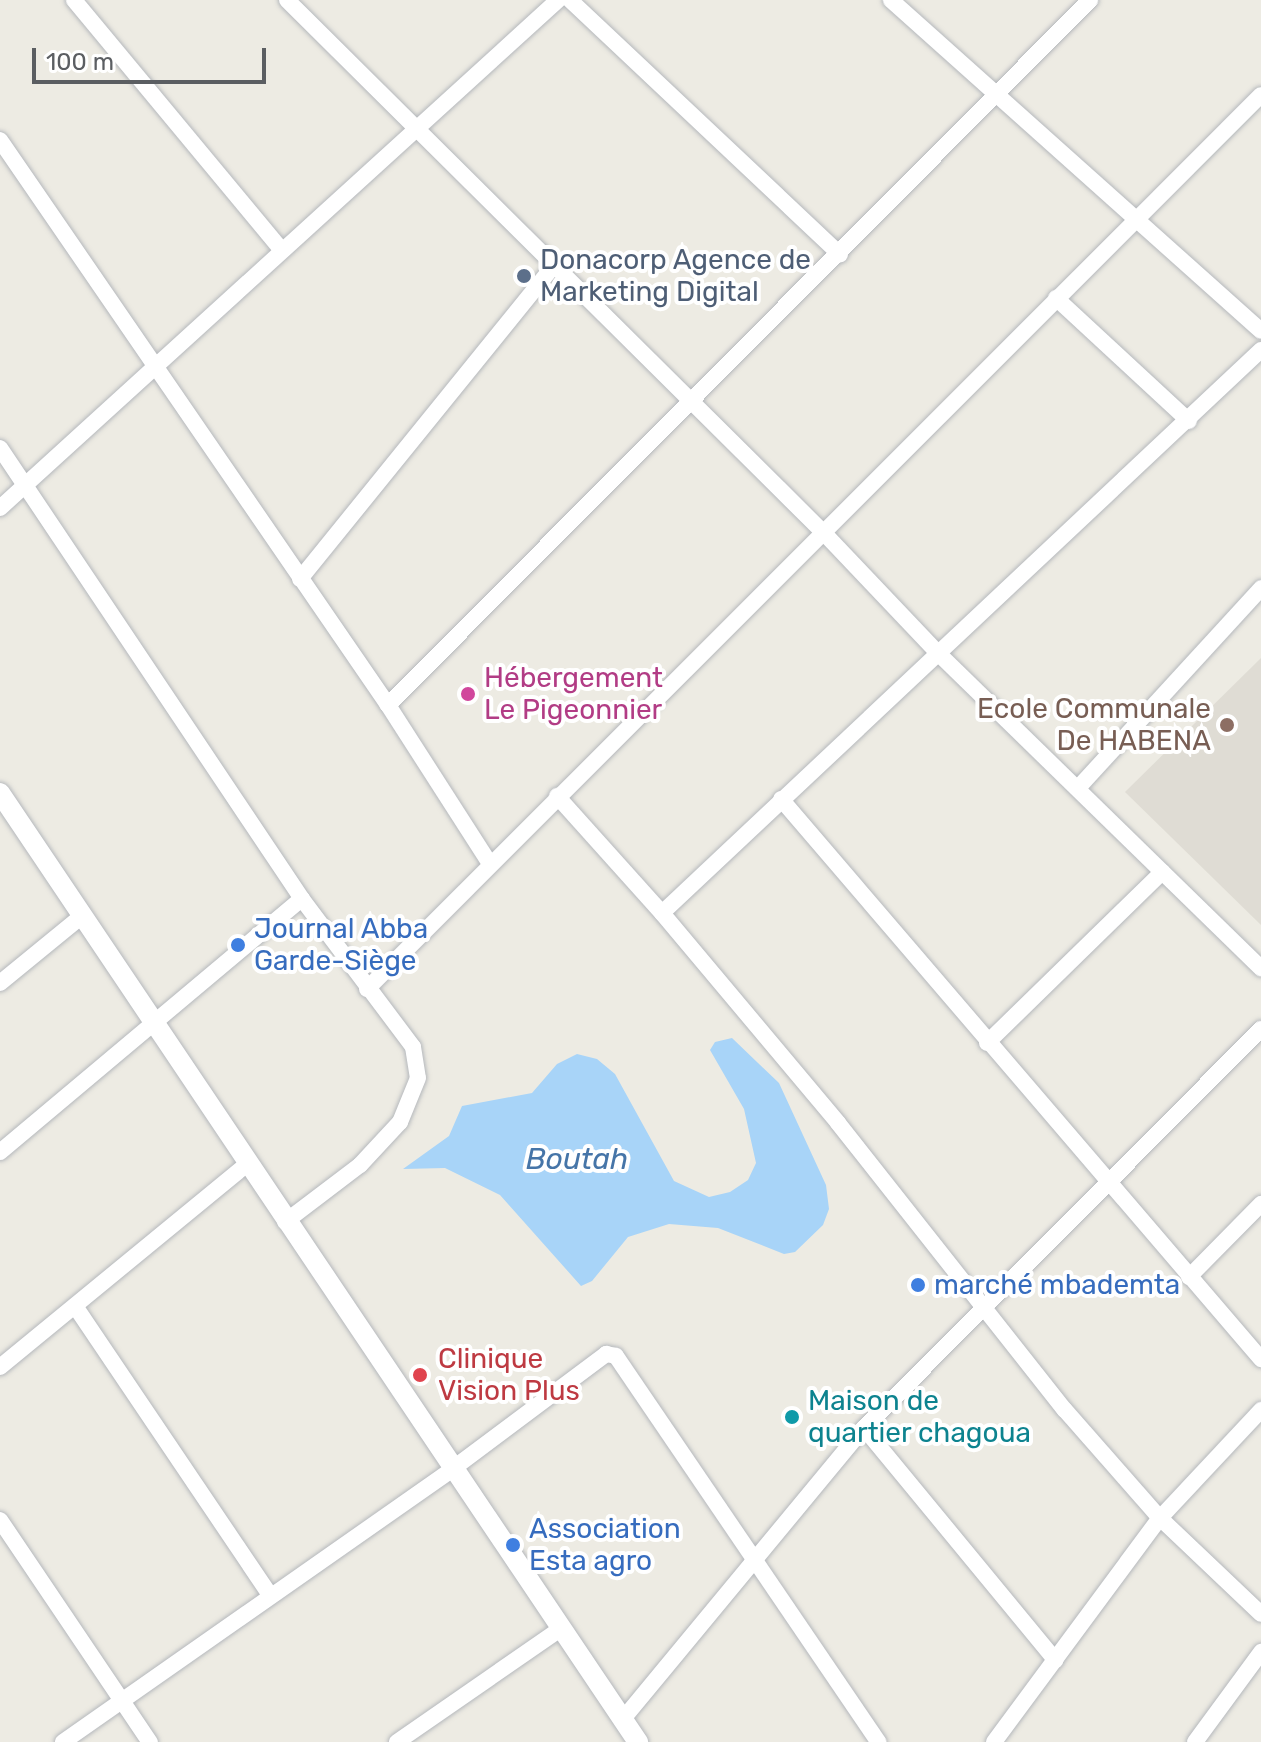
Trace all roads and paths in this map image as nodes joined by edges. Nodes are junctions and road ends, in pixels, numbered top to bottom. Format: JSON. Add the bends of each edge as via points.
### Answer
{"nodes":[{"id":1,"x":74,"y":0,"type":"edge"},
{"id":2,"x":287,"y":0,"type":"edge"},
{"id":3,"x":558,"y":0,"type":"edge"},
{"id":4,"x":570,"y":0,"type":"edge"},
{"id":5,"x":891,"y":0,"type":"edge"},
{"id":6,"x":1090,"y":0,"type":"edge"},
{"id":7,"x":998,"y":94,"type":"junction"},
{"id":8,"x":1261,"y":95,"type":"edge"},
{"id":9,"x":418,"y":129,"type":"junction"},
{"id":10,"x":0,"y":140,"type":"edge"},
{"id":11,"x":1136,"y":215,"type":"junction"},
{"id":12,"x":281,"y":249,"type":"junction"},
{"id":13,"x":840,"y":254,"type":"junction"},
{"id":14,"x":554,"y":265,"type":"junction"},
{"id":15,"x":1056,"y":298,"type":"junction"},
{"id":16,"x":1261,"y":331,"type":"edge"},
{"id":17,"x":1261,"y":350,"type":"edge"},
{"id":18,"x":155,"y":362,"type":"junction"},
{"id":19,"x":692,"y":401,"type":"junction"},
{"id":20,"x":1189,"y":421,"type":"junction"},
{"id":21,"x":0,"y":448,"type":"edge"},
{"id":22,"x":25,"y":484,"type":"junction"},
{"id":23,"x":0,"y":508,"type":"edge"},
{"id":24,"x":824,"y":533,"type":"junction"},
{"id":25,"x":300,"y":579,"type":"junction"},
{"id":26,"x":1261,"y":588,"type":"edge"},
{"id":27,"x":937,"y":652,"type":"junction"},
{"id":28,"x":388,"y":705,"type":"junction"},
{"id":29,"x":1078,"y":788,"type":"junction"},
{"id":30,"x":0,"y":793,"type":"edge"},
{"id":31,"x":557,"y":796,"type":"junction"},
{"id":32,"x":781,"y":799,"type":"junction"},
{"id":33,"x":490,"y":864,"type":"junction"},
{"id":34,"x":1162,"y":872,"type":"junction"},
{"id":35,"x":302,"y":899,"type":"junction"},
{"id":36,"x":662,"y":913,"type":"junction"},
{"id":37,"x":83,"y":915,"type":"junction"},
{"id":38,"x":1261,"y":968,"type":"edge"},
{"id":39,"x":0,"y":983,"type":"edge"},
{"id":40,"x":367,"y":989,"type":"junction"},
{"id":41,"x":155,"y":1022,"type":"junction"},
{"id":42,"x":1261,"y":1029,"type":"edge"},
{"id":43,"x":987,"y":1043,"type":"junction"},
{"id":44,"x":0,"y":1152,"type":"edge"},
{"id":45,"x":247,"y":1164,"type":"junction"},
{"id":46,"x":1108,"y":1183,"type":"junction"},
{"id":47,"x":1261,"y":1204,"type":"edge"},
{"id":48,"x":285,"y":1222,"type":"junction"},
{"id":49,"x":1189,"y":1277,"type":"junction"},
{"id":50,"x":983,"y":1305,"type":"junction"},
{"id":51,"x":75,"y":1306,"type":"junction"},
{"id":52,"x":1261,"y":1359,"type":"edge"},
{"id":53,"x":0,"y":1367,"type":"edge"},
{"id":54,"x":1261,"y":1410,"type":"edge"},
{"id":55,"x":864,"y":1428,"type":"junction"},
{"id":56,"x":451,"y":1470,"type":"junction"},
{"id":57,"x":1160,"y":1518,"type":"junction"},
{"id":58,"x":0,"y":1520,"type":"edge"},
{"id":59,"x":753,"y":1565,"type":"junction"},
{"id":60,"x":270,"y":1595,"type":"junction"},
{"id":61,"x":1261,"y":1614,"type":"edge"},
{"id":62,"x":559,"y":1630,"type":"junction"},
{"id":63,"x":1261,"y":1652,"type":"edge"},
{"id":64,"x":1055,"y":1660,"type":"junction"},
{"id":65,"x":122,"y":1702,"type":"junction"},
{"id":66,"x":623,"y":1719,"type":"junction"},
{"id":67,"x":63,"y":1742,"type":"edge"},
{"id":68,"x":150,"y":1742,"type":"edge"},
{"id":69,"x":397,"y":1742,"type":"edge"},
{"id":70,"x":638,"y":1742,"type":"edge"},
{"id":71,"x":878,"y":1742,"type":"edge"},
{"id":72,"x":994,"y":1742,"type":"edge"},
{"id":73,"x":1195,"y":1742,"type":"edge"}],
"edges":[{"from":1,"to":12,"type":"street"},
{"from":2,"to":9,"type":"street"},
{"from":3,"to":9,"type":"street"},
{"from":4,"to":13,"type":"street"},
{"from":5,"to":7,"type":"street"},
{"from":6,"to":7,"type":"street"},
{"from":7,"to":11,"type":"street"},
{"from":7,"to":13,"type":"street"},
{"from":8,"to":11,"type":"street"},
{"from":9,"to":12,"type":"street"},
{"from":9,"to":14,"type":"street"},
{"from":10,"to":18,"type":"street"},
{"from":11,"to":15,"type":"street"},
{"from":11,"to":16,"type":"street"},
{"from":12,"to":18,"type":"street"},
{"from":13,"to":19,"type":"street"},
{"from":14,"to":19,"type":"street"},
{"from":14,"to":25,"type":"street"},
{"from":15,"to":20,"type":"street"},
{"from":15,"to":24,"type":"street"},
{"from":17,"to":20,"type":"street"},
{"from":18,"to":22,"type":"street"},
{"from":18,"to":25,"type":"street"},
{"from":19,"to":24,"type":"street"},
{"from":19,"to":28,"type":"street"},
{"from":20,"to":27,"type":"street"},
{"from":21,"to":22,"type":"street"},
{"from":22,"to":23,"type":"street"},
{"from":22,"to":35,"type":"street"},
{"from":24,"to":27,"type":"street"},
{"from":24,"to":31,"type":"street"},
{"from":25,"to":28,"type":"street"},
{"from":26,"to":29,"type":"street"},
{"from":27,"to":29,"type":"street"},
{"from":27,"to":32,"type":"street"},
{"from":28,"to":33,"type":"street"},
{"from":29,"to":34,"type":"street"},
{"from":30,"to":37,"type":"street"},
{"from":31,"to":33,"type":"street"},
{"from":31,"to":36,"type":"street"},
{"from":32,"to":36,"type":"street"},
{"from":32,"to":43,"type":"street"},
{"from":33,"to":40,"type":"street"},
{"from":34,"to":38,"type":"street"},
{"from":34,"to":43,"type":"street"},
{"from":35,"to":40,"type":"street"},
{"from":35,"to":41,"type":"street"},
{"from":36,"to":50,"type":"street"},
{"from":37,"to":39,"type":"street"},
{"from":37,"to":41,"type":"street"},
{"from":40,"to":48,"type":"street","via":[[413,1047],[418,1078],[400,1122],[360,1165]]},
{"from":41,"to":44,"type":"street"},
{"from":41,"to":45,"type":"street"},
{"from":42,"to":46,"type":"street"},
{"from":43,"to":46,"type":"street"},
{"from":45,"to":48,"type":"street"},
{"from":45,"to":51,"type":"street"},
{"from":46,"to":49,"type":"street"},
{"from":46,"to":50,"type":"street"},
{"from":47,"to":49,"type":"street"},
{"from":48,"to":56,"type":"street"},
{"from":49,"to":52,"type":"street"},
{"from":50,"to":55,"type":"street"},
{"from":50,"to":57,"type":"street","via":[[1065,1410]]},
{"from":51,"to":53,"type":"street"},
{"from":51,"to":60,"type":"street"},
{"from":54,"to":57,"type":"street"},
{"from":55,"to":59,"type":"street"},
{"from":55,"to":64,"type":"street"},
{"from":56,"to":59,"type":"street","via":[[593,1359],[616,1356]]},
{"from":56,"to":60,"type":"street"},
{"from":56,"to":62,"type":"street"},
{"from":57,"to":61,"type":"street"},
{"from":57,"to":64,"type":"street"},
{"from":58,"to":65,"type":"street"},
{"from":59,"to":66,"type":"street"},
{"from":59,"to":71,"type":"street"},
{"from":60,"to":65,"type":"street"},
{"from":62,"to":66,"type":"street"},
{"from":62,"to":69,"type":"street"},
{"from":63,"to":73,"type":"street"},
{"from":64,"to":72,"type":"street"},
{"from":65,"to":67,"type":"street"},
{"from":65,"to":68,"type":"street"},
{"from":66,"to":70,"type":"street"}]}
